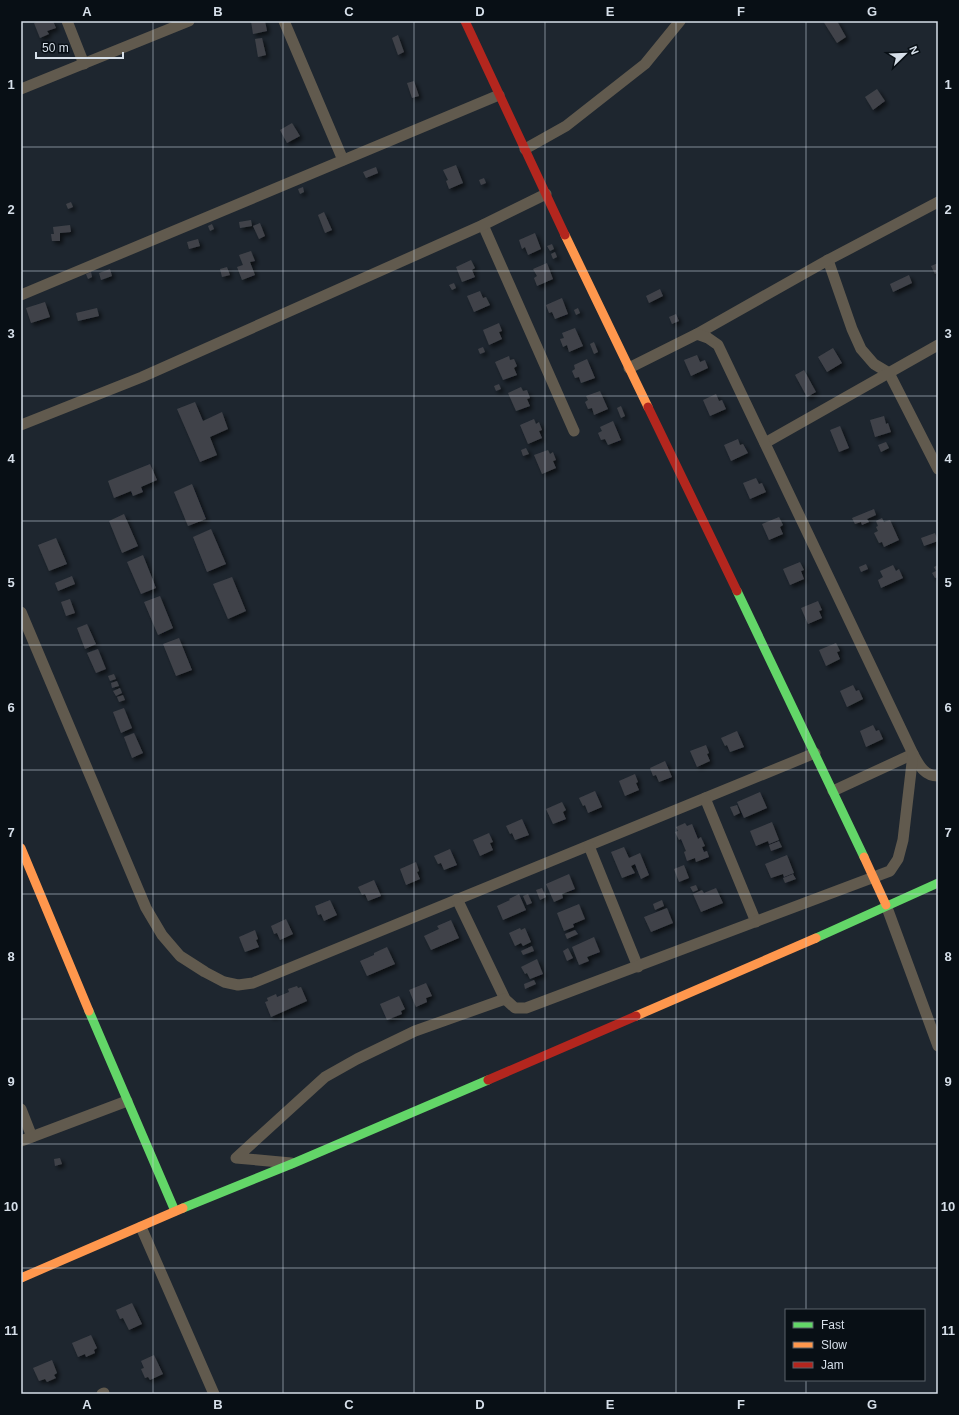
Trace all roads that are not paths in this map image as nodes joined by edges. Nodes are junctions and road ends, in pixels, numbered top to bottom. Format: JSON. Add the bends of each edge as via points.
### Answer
{"nodes":[{"id":1,"x":67,"y":21,"type":"edge"},
{"id":2,"x":189,"y":21,"type":"edge"},
{"id":3,"x":284,"y":21,"type":"edge"},
{"id":4,"x":465,"y":21,"type":"edge"},
{"id":5,"x":680,"y":21,"type":"edge"},
{"id":6,"x":84,"y":64,"type":"junction"},
{"id":7,"x":21,"y":89,"type":"edge"},
{"id":8,"x":499,"y":95,"type":"junction"},
{"id":9,"x":525,"y":149,"type":"junction"},
{"id":10,"x":343,"y":160,"type":"junction"},
{"id":11,"x":546,"y":194,"type":"junction"},
{"id":12,"x":938,"y":202,"type":"edge"},
{"id":13,"x":483,"y":225,"type":"junction"},
{"id":14,"x":828,"y":260,"type":"junction"},
{"id":15,"x":22,"y":293,"type":"edge"},
{"id":16,"x":697,"y":334,"type":"junction"},
{"id":17,"x":938,"y":345,"type":"edge"},
{"id":18,"x":629,"y":368,"type":"junction"},
{"id":19,"x":889,"y":373,"type":"junction"},
{"id":20,"x":21,"y":425,"type":"edge"},
{"id":21,"x":574,"y":431,"type":"dead end"},
{"id":22,"x":765,"y":443,"type":"junction"},
{"id":23,"x":938,"y":469,"type":"edge"},
{"id":24,"x":21,"y":612,"type":"edge"},
{"id":25,"x":815,"y":754,"type":"junction"},
{"id":26,"x":913,"y":754,"type":"junction"},
{"id":27,"x":938,"y":776,"type":"edge"},
{"id":28,"x":833,"y":791,"type":"junction"},
{"id":29,"x":705,"y":798,"type":"junction"},
{"id":30,"x":589,"y":846,"type":"junction"},
{"id":31,"x":21,"y":848,"type":"edge"},
{"id":32,"x":874,"y":877,"type":"junction"},
{"id":33,"x":938,"y":883,"type":"edge"},
{"id":34,"x":457,"y":899,"type":"junction"},
{"id":35,"x":886,"y":905,"type":"junction"},
{"id":36,"x":756,"y":922,"type":"junction"},
{"id":37,"x":638,"y":967,"type":"junction"},
{"id":38,"x":505,"y":999,"type":"junction"},
{"id":39,"x":938,"y":1046,"type":"edge"},
{"id":40,"x":127,"y":1101,"type":"junction"},
{"id":41,"x":21,"y":1109,"type":"edge"},
{"id":42,"x":32,"y":1137,"type":"junction"},
{"id":43,"x":21,"y":1141,"type":"edge"},
{"id":44,"x":294,"y":1163,"type":"junction"},
{"id":45,"x":175,"y":1211,"type":"junction"},
{"id":46,"x":141,"y":1226,"type":"junction"},
{"id":47,"x":21,"y":1278,"type":"edge"},
{"id":48,"x":214,"y":1394,"type":"edge"}],
"edges":[{"from":1,"to":6,"type":"street"},
{"from":2,"to":6,"type":"street"},
{"from":3,"to":10,"type":"street"},
{"from":4,"to":8,"type":"street"},
{"from":5,"to":9,"type":"street","via":[[645,64],[566,126]]},
{"from":6,"to":7,"type":"street"},
{"from":8,"to":9,"type":"street"},
{"from":8,"to":10,"type":"street"},
{"from":9,"to":11,"type":"street"},
{"from":10,"to":15,"type":"street"},
{"from":11,"to":13,"type":"street"},
{"from":11,"to":18,"type":"street"},
{"from":12,"to":14,"type":"street"},
{"from":13,"to":20,"type":"street","via":[[142,377]]},
{"from":13,"to":21,"type":"street"},
{"from":14,"to":16,"type":"street"},
{"from":14,"to":19,"type":"street","via":[[861,348],[874,364]]},
{"from":16,"to":18,"type":"street"},
{"from":16,"to":22,"type":"street","via":[[718,345]]},
{"from":17,"to":19,"type":"street"},
{"from":18,"to":25,"type":"street"},
{"from":19,"to":22,"type":"street"},
{"from":19,"to":23,"type":"street"},
{"from":22,"to":26,"type":"street"},
{"from":24,"to":34,"type":"street","via":[[146,908],[162,935],[180,956],[193,965],[224,982],[238,985],[253,982]]},
{"from":25,"to":28,"type":"street"},
{"from":25,"to":29,"type":"street"},
{"from":26,"to":27,"type":"street","via":[[928,774]]},
{"from":26,"to":28,"type":"street"},
{"from":26,"to":32,"type":"street","via":[[903,840],[898,859],[890,871]]},
{"from":28,"to":32,"type":"street"},
{"from":29,"to":30,"type":"street"},
{"from":29,"to":36,"type":"street"},
{"from":30,"to":34,"type":"street"},
{"from":30,"to":37,"type":"street"},
{"from":31,"to":40,"type":"street"},
{"from":32,"to":35,"type":"street"},
{"from":32,"to":36,"type":"street"},
{"from":33,"to":35,"type":"street"},
{"from":34,"to":38,"type":"street"},
{"from":35,"to":39,"type":"street"},
{"from":35,"to":44,"type":"street","via":[[748,968]]},
{"from":36,"to":37,"type":"street"},
{"from":37,"to":38,"type":"street","via":[[526,1008],[515,1008]]},
{"from":38,"to":44,"type":"street","via":[[415,1032],[325,1077],[236,1158]]},
{"from":40,"to":42,"type":"street"},
{"from":40,"to":45,"type":"street"},
{"from":41,"to":42,"type":"street"},
{"from":42,"to":43,"type":"street"},
{"from":44,"to":45,"type":"street"},
{"from":45,"to":46,"type":"street"},
{"from":46,"to":47,"type":"street"},
{"from":46,"to":48,"type":"street"}]}
